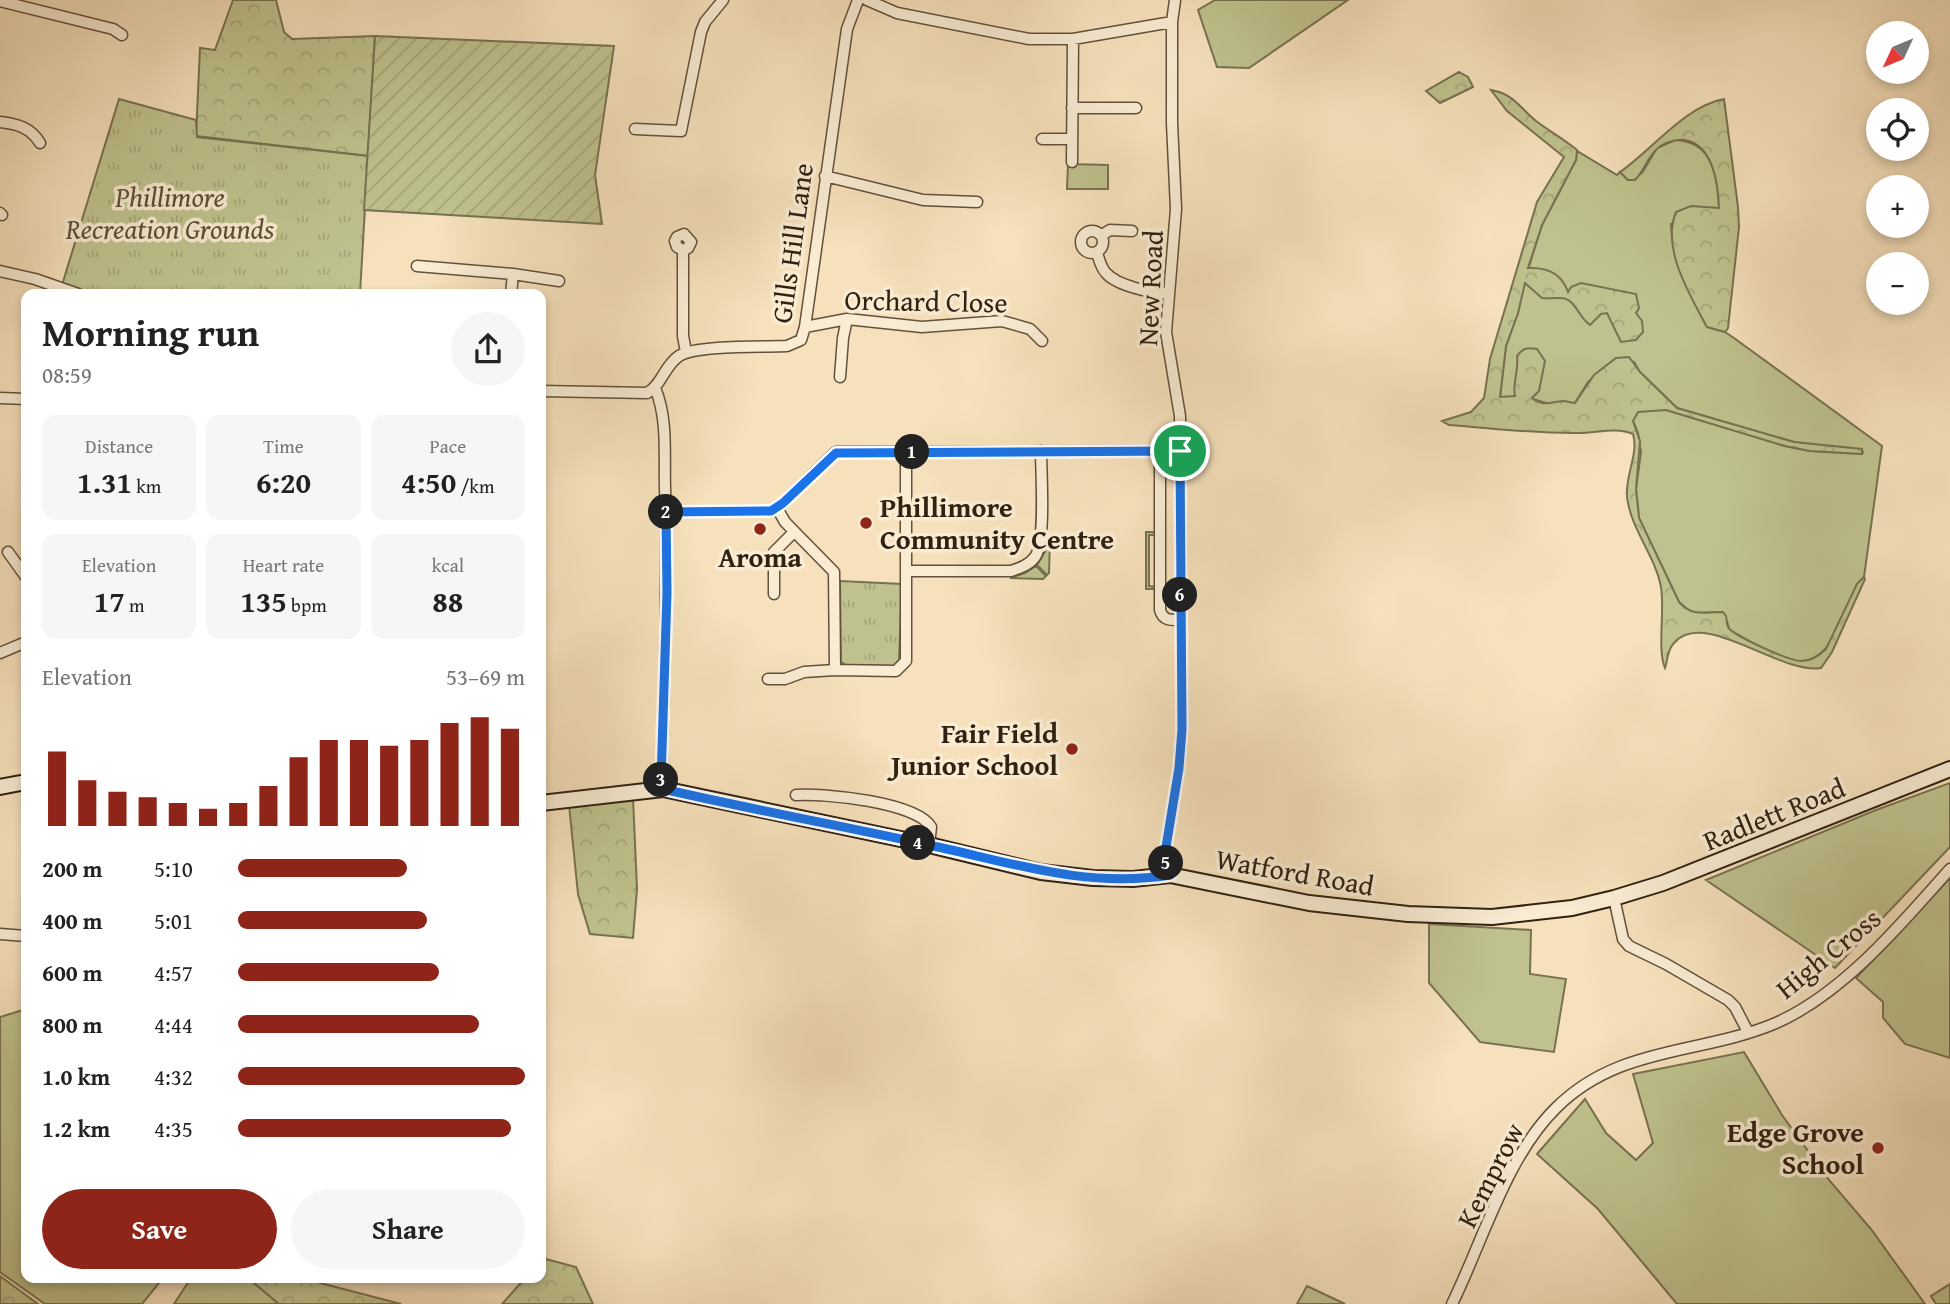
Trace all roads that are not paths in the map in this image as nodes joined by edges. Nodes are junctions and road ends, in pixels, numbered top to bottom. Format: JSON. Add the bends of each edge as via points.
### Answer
{"nodes":[{"id":1,"x":723,"y":0,"type":"edge"},
{"id":2,"x":859,"y":0,"type":"edge"},
{"id":3,"x":867,"y":0,"type":"edge"},
{"id":4,"x":1175,"y":0,"type":"edge"},
{"id":5,"x":0,"y":1,"type":"edge"},
{"id":6,"x":1172,"y":22,"type":"junction"},
{"id":7,"x":121,"y":35,"type":"dead end"},
{"id":8,"x":1073,"y":39,"type":"junction"},
{"id":9,"x":1072,"y":108,"type":"junction"},
{"id":10,"x":1136,"y":108,"type":"dead end"},
{"id":11,"x":0,"y":122,"type":"edge"},
{"id":12,"x":635,"y":129,"type":"dead end"},
{"id":13,"x":1042,"y":139,"type":"dead end"},
{"id":14,"x":1072,"y":139,"type":"junction"},
{"id":15,"x":40,"y":144,"type":"dead end"},
{"id":16,"x":1072,"y":162,"type":"dead end"},
{"id":17,"x":825,"y":176,"type":"junction"},
{"id":18,"x":977,"y":202,"type":"dead end"},
{"id":19,"x":1132,"y":231,"type":"dead end"},
{"id":20,"x":1102,"y":236,"type":"junction"},
{"id":21,"x":683,"y":250,"type":"dead end"},
{"id":22,"x":1097,"y":253,"type":"junction"},
{"id":23,"x":417,"y":266,"type":"dead end"},
{"id":24,"x":0,"y":271,"type":"edge"},
{"id":25,"x":513,"y":274,"type":"junction"},
{"id":26,"x":559,"y":281,"type":"dead end"},
{"id":27,"x":64,"y":289,"type":"edge"},
{"id":28,"x":512,"y":289,"type":"edge"},
{"id":29,"x":1168,"y":294,"type":"junction"},
{"id":30,"x":847,"y":319,"type":"junction"},
{"id":31,"x":805,"y":327,"type":"junction"},
{"id":32,"x":1042,"y":341,"type":"dead end"},
{"id":33,"x":686,"y":352,"type":"junction"},
{"id":34,"x":840,"y":377,"type":"dead end"},
{"id":35,"x":655,"y":388,"type":"junction"},
{"id":36,"x":546,"y":391,"type":"edge"},
{"id":37,"x":0,"y":398,"type":"edge"},
{"id":38,"x":21,"y":399,"type":"edge"},
{"id":39,"x":1041,"y":451,"type":"junction"},
{"id":40,"x":1160,"y":451,"type":"junction"},
{"id":41,"x":1180,"y":451,"type":"junction"},
{"id":42,"x":906,"y":452,"type":"junction"},
{"id":43,"x":777,"y":508,"type":"junction"},
{"id":44,"x":666,"y":512,"type":"junction"},
{"id":45,"x":794,"y":532,"type":"junction"},
{"id":46,"x":8,"y":552,"type":"dead end"},
{"id":47,"x":21,"y":570,"type":"edge"},
{"id":48,"x":906,"y":571,"type":"junction"},
{"id":49,"x":774,"y":594,"type":"dead end"},
{"id":50,"x":1180,"y":620,"type":"junction"},
{"id":51,"x":21,"y":644,"type":"edge"},
{"id":52,"x":0,"y":653,"type":"edge"},
{"id":53,"x":835,"y":670,"type":"junction"},
{"id":54,"x":768,"y":679,"type":"dead end"},
{"id":55,"x":1950,"y":769,"type":"edge"},
{"id":56,"x":21,"y":783,"type":"edge"},
{"id":57,"x":0,"y":787,"type":"edge"},
{"id":58,"x":663,"y":789,"type":"junction"},
{"id":59,"x":796,"y":795,"type":"dead end"},
{"id":60,"x":546,"y":802,"type":"edge"},
{"id":61,"x":929,"y":845,"type":"junction"},
{"id":62,"x":1950,"y":869,"type":"edge"},
{"id":63,"x":1170,"y":875,"type":"junction"},
{"id":64,"x":1614,"y":898,"type":"junction"},
{"id":65,"x":0,"y":934,"type":"edge"},
{"id":66,"x":21,"y":936,"type":"edge"},
{"id":67,"x":1748,"y":1032,"type":"junction"},
{"id":68,"x":1452,"y":1304,"type":"edge"}],
"edges":[{"from":1,"to":12,"type":"street","via":[[701,32],[681,131]]},
{"from":2,"to":17,"type":"street","name":"Gills Hill Lane","via":[[847,29]]},
{"from":3,"to":8,"type":"street","via":[[897,13],[1002,34]]},
{"from":4,"to":6,"type":"street","name":"New Road"},
{"from":5,"to":7,"type":"street","via":[[113,29]]},
{"from":6,"to":8,"type":"street"},
{"from":6,"to":29,"type":"street","name":"New Road","via":[[1176,209]]},
{"from":8,"to":9,"type":"street"},
{"from":9,"to":10,"type":"street"},
{"from":9,"to":14,"type":"street"},
{"from":11,"to":15,"type":"street","via":[[34,133]]},
{"from":13,"to":14,"type":"street"},
{"from":14,"to":16,"type":"street"},
{"from":17,"to":18,"type":"street","via":[[923,201]]},
{"from":17,"to":31,"type":"street","name":"Gills Hill Lane"},
{"from":19,"to":20,"type":"street","via":[[1110,230]]},
{"from":20,"to":22,"type":"street","via":[[1103,247]]},
{"from":20,"to":22,"type":"street","via":[[1091,230],[1081,240],[1084,250]]},
{"from":21,"to":33,"type":"street"},
{"from":22,"to":29,"type":"street","via":[[1110,276],[1140,289]]},
{"from":23,"to":25,"type":"street"},
{"from":24,"to":27,"type":"street"},
{"from":25,"to":26,"type":"street"},
{"from":25,"to":28,"type":"street"},
{"from":29,"to":41,"type":"street","name":"New Road","via":[[1167,347],[1179,400]]},
{"from":30,"to":31,"type":"street","name":"Orchard Close"},
{"from":30,"to":32,"type":"street","name":"Orchard Close","via":[[922,327],[1002,321],[1030,329]]},
{"from":30,"to":34,"type":"street"},
{"from":31,"to":33,"type":"street","name":"Gills Hill Lane","via":[[801,340],[787,346]]},
{"from":33,"to":35,"type":"street","via":[[671,363]]},
{"from":35,"to":36,"type":"street","via":[[635,395]]},
{"from":35,"to":44,"type":"street","via":[[663,406]]},
{"from":37,"to":38,"type":"street"},
{"from":39,"to":40,"type":"street"},
{"from":39,"to":42,"type":"street"},
{"from":39,"to":48,"type":"street","via":[[1041,541],[1028,564],[1012,571]]},
{"from":40,"to":41,"type":"street"},
{"from":40,"to":50,"type":"street","via":[[1160,610],[1168,620]]},
{"from":41,"to":50,"type":"street","name":"New Road"},
{"from":42,"to":43,"type":"street","via":[[836,453]]},
{"from":42,"to":48,"type":"street"},
{"from":43,"to":44,"type":"street","via":[[765,512]]},
{"from":43,"to":45,"type":"street"},
{"from":44,"to":58,"type":"street"},
{"from":45,"to":49,"type":"street","via":[[774,552]]},
{"from":45,"to":53,"type":"street","via":[[834,572]]},
{"from":46,"to":47,"type":"street"},
{"from":48,"to":53,"type":"street","via":[[904,665],[897,671]]},
{"from":50,"to":63,"type":"street","name":"New Road","via":[[1182,729],[1165,853]]},
{"from":51,"to":52,"type":"street"},
{"from":53,"to":54,"type":"street"},
{"from":55,"to":64,"type":"main road","name":"Radlett Road","via":[[1711,866]]},
{"from":56,"to":57,"type":"main road"},
{"from":58,"to":60,"type":"main road","name":"Watford Road"},
{"from":58,"to":61,"type":"main road","name":"Watford Road"},
{"from":59,"to":61,"type":"street","via":[[875,801],[923,818],[931,827]]},
{"from":61,"to":63,"type":"main road","name":"Watford Road","via":[[1041,872],[1133,879]]},
{"from":62,"to":67,"type":"street","name":"High Cross","via":[[1860,965],[1802,1010]]},
{"from":63,"to":64,"type":"main road","name":"Watford Road","via":[[1309,903],[1446,917],[1537,913]]},
{"from":64,"to":67,"type":"street","via":[[1623,939],[1629,946],[1728,1000]]},
{"from":65,"to":66,"type":"street"},
{"from":67,"to":68,"type":"street","name":"Kemprow","via":[[1625,1063],[1590,1080],[1556,1108],[1518,1158]]}]}
